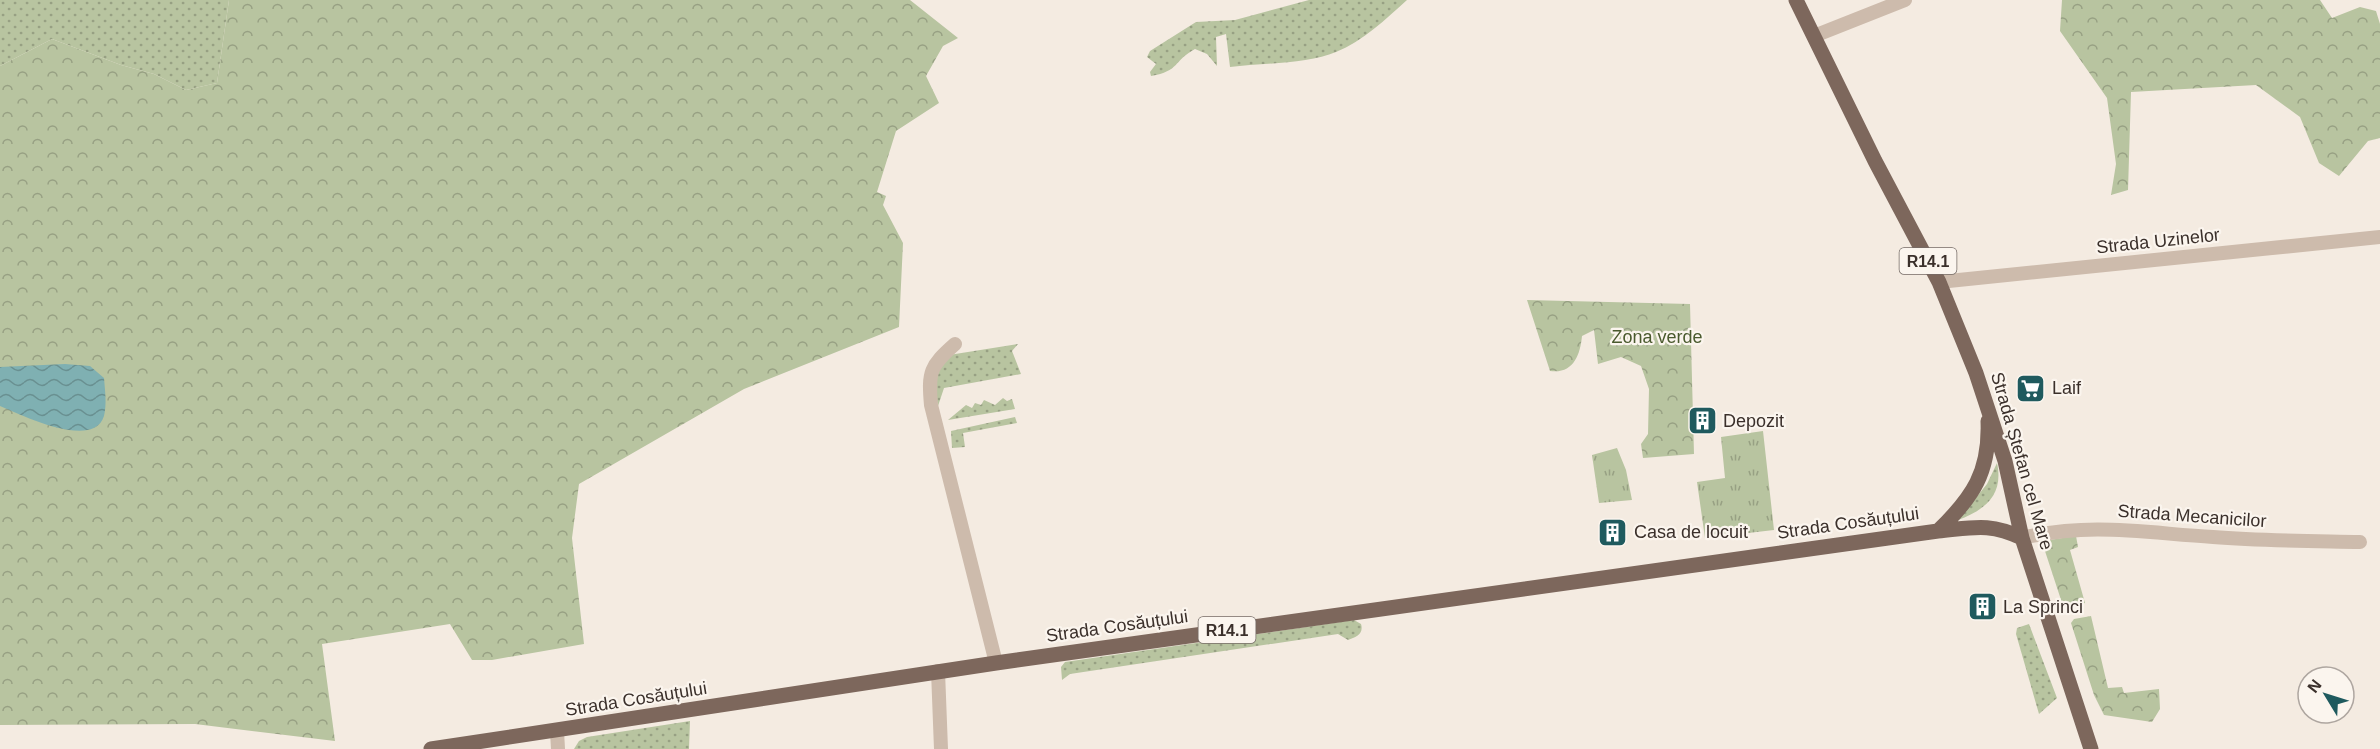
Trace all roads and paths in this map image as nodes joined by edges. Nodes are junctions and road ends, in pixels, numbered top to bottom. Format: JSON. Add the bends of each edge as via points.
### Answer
{"nodes":[{"id":1,"x":1796,"y":0,"type":"edge"},
{"id":2,"x":1905,"y":0,"type":"edge"},
{"id":3,"x":1814,"y":36,"type":"junction"},
{"id":4,"x":2380,"y":237,"type":"edge"},
{"id":5,"x":1939,"y":282,"type":"junction"},
{"id":6,"x":955,"y":344,"type":"dead end"},
{"id":7,"x":1987,"y":406,"type":"junction"},
{"id":8,"x":1938,"y":531,"type":"junction"},
{"id":9,"x":2022,"y":538,"type":"junction"},
{"id":10,"x":2360,"y":542,"type":"dead end"},
{"id":11,"x":996,"y":663,"type":"junction"},
{"id":12,"x":938,"y":671,"type":"junction"},
{"id":13,"x":557,"y":731,"type":"junction"},
{"id":14,"x":431,"y":749,"type":"edge"},
{"id":15,"x":558,"y":749,"type":"edge"},
{"id":16,"x":941,"y":749,"type":"edge"},
{"id":17,"x":2091,"y":749,"type":"edge"}],
"edges":[{"from":1,"to":3,"type":"main road","name":"Strada Ștefan cel Mare","number":"R14.1"},
{"from":2,"to":3,"type":"street"},
{"from":3,"to":5,"type":"main road","name":"Strada Ștefan cel Mare","number":"R14.1"},
{"from":4,"to":5,"type":"street","name":"Strada Uzinelor"},
{"from":5,"to":7,"type":"main road","name":"Strada Ștefan cel Mare","number":"R14.1"},
{"from":6,"to":11,"type":"street","via":[[937,359],[929,376],[932,405]]},
{"from":7,"to":8,"type":"main road","number":"R14.1","via":[[1988,448],[1981,475],[1968,499]]},
{"from":7,"to":9,"type":"main road","name":"Strada Ștefan cel Mare","number":"R14.1","via":[[2005,461]]},
{"from":8,"to":9,"type":"main road","name":"Strada Cosăuțului","number":"R14.1","via":[[1988,526]]},
{"from":8,"to":11,"type":"main road","name":"Strada Cosăuțului","number":"R14.1"},
{"from":9,"to":10,"type":"street","name":"Strada Mecanicilor","via":[[2074,530],[2130,528],[2213,537]]},
{"from":9,"to":17,"type":"main road","name":"Strada Ștefan cel Mare"},
{"from":11,"to":12,"type":"main road","name":"Strada Cosăuțului","number":"R14.1"},
{"from":12,"to":13,"type":"main road","name":"Strada Cosăuțului","number":"R14.1"},
{"from":12,"to":16,"type":"street"},
{"from":13,"to":14,"type":"main road","name":"Strada Cosăuțului","number":"R14.1"},
{"from":13,"to":15,"type":"street"}]}
